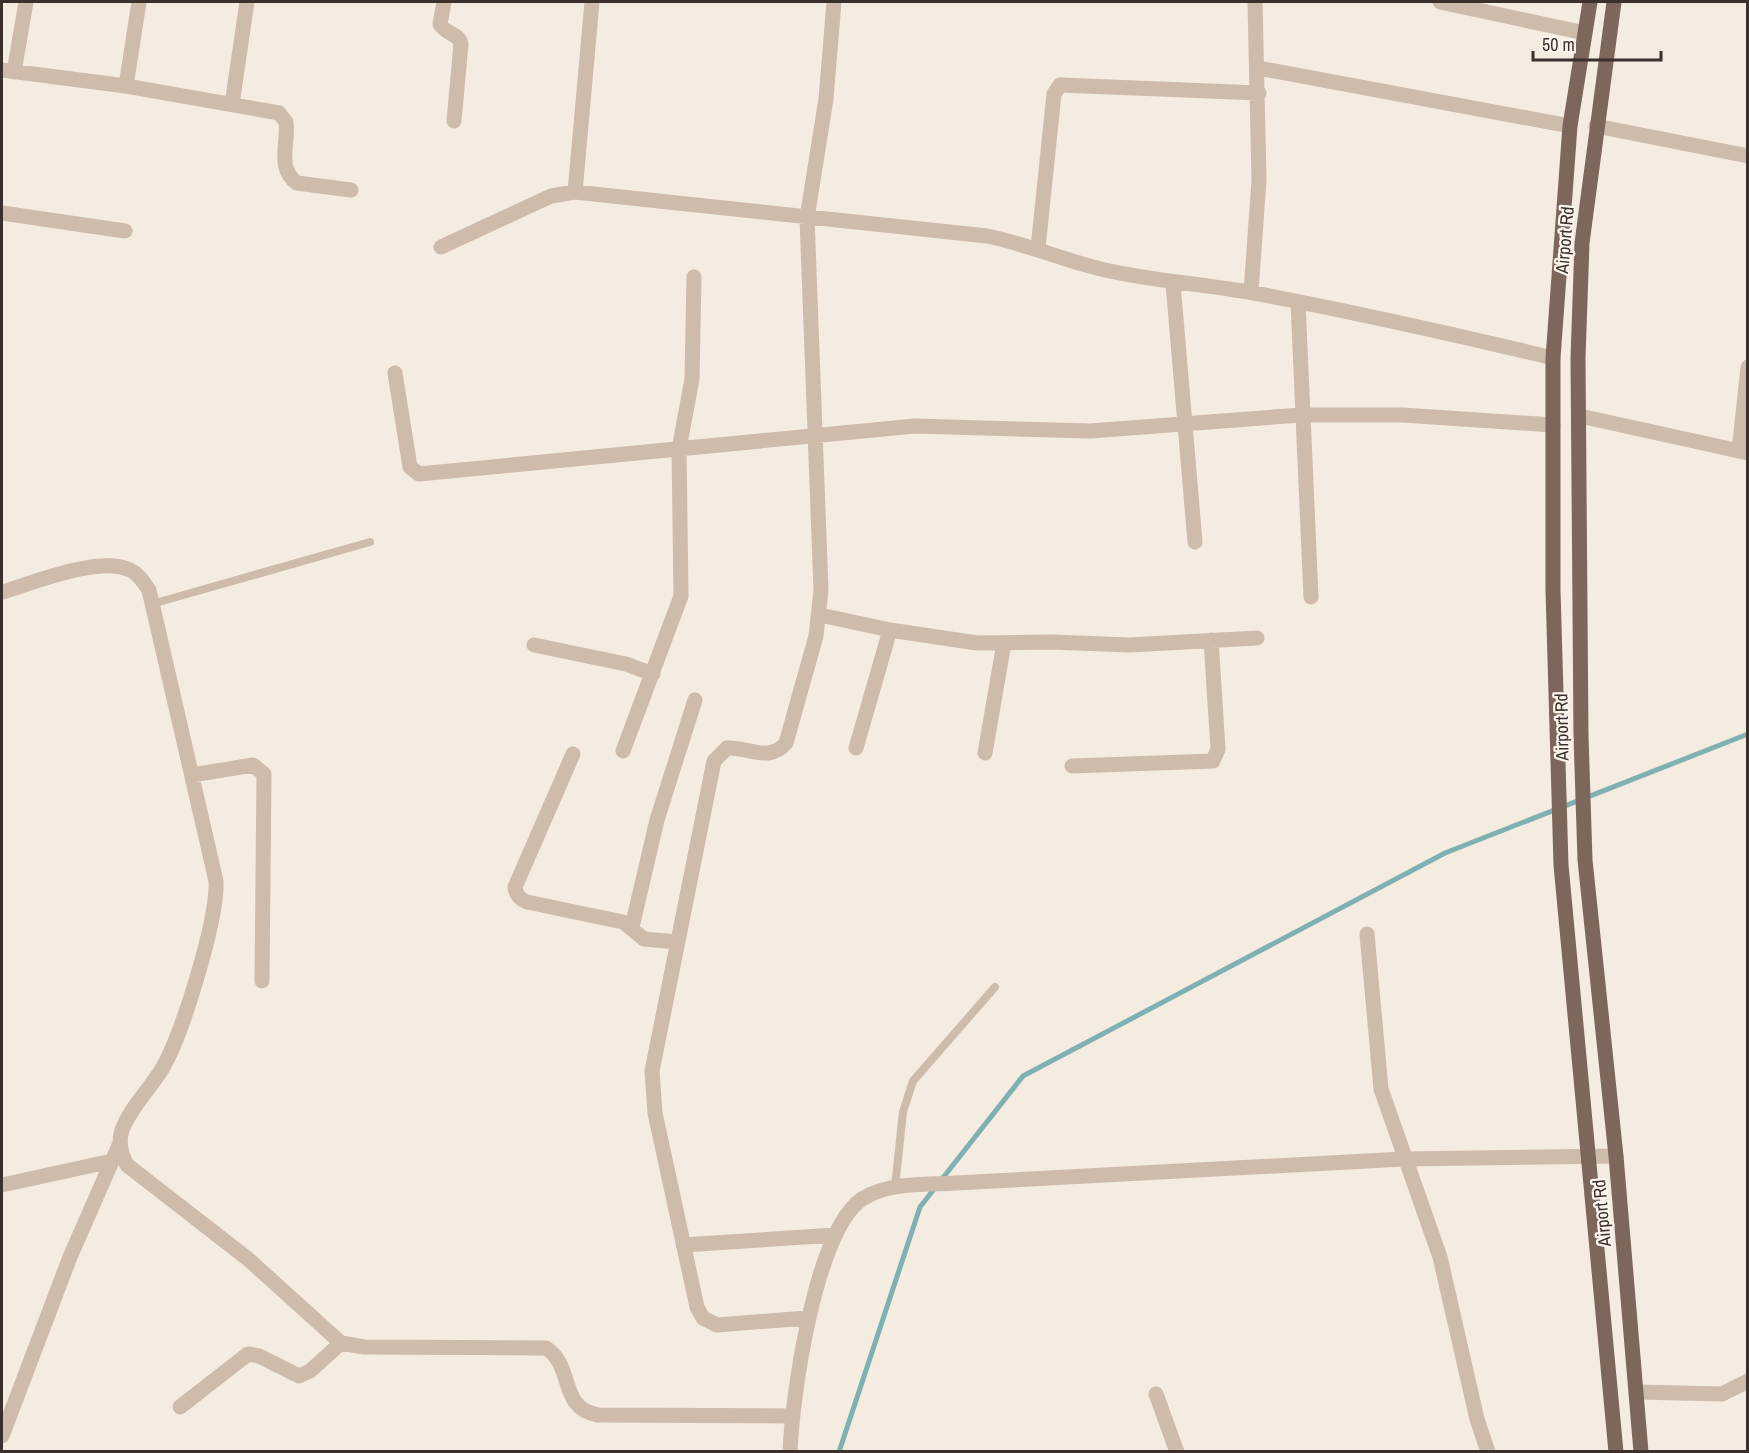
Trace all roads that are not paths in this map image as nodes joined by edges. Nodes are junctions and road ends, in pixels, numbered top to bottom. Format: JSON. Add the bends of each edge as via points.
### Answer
{"nodes":[{"id":1,"x":26,"y":2,"type":"edge"},
{"id":2,"x":139,"y":2,"type":"edge"},
{"id":3,"x":247,"y":2,"type":"edge"},
{"id":4,"x":444,"y":2,"type":"edge"},
{"id":5,"x":592,"y":2,"type":"edge"},
{"id":6,"x":834,"y":2,"type":"edge"},
{"id":7,"x":1255,"y":2,"type":"edge"},
{"id":8,"x":1440,"y":2,"type":"edge"},
{"id":9,"x":1590,"y":2,"type":"edge"},
{"id":10,"x":1614,"y":2,"type":"edge"},
{"id":11,"x":1585,"y":33,"type":"junction"},
{"id":12,"x":1258,"y":68,"type":"junction"},
{"id":13,"x":8,"y":71,"type":"edge"},
{"id":14,"x":126,"y":86,"type":"junction"},
{"id":15,"x":1259,"y":93,"type":"junction"},
{"id":16,"x":232,"y":104,"type":"junction"},
{"id":17,"x":454,"y":121,"type":"dead end"},
{"id":18,"x":1570,"y":126,"type":"junction"},
{"id":19,"x":1596,"y":126,"type":"junction"},
{"id":20,"x":1748,"y":156,"type":"edge"},
{"id":21,"x":351,"y":190,"type":"dead end"},
{"id":22,"x":575,"y":192,"type":"junction"},
{"id":23,"x":2,"y":213,"type":"edge"},
{"id":24,"x":807,"y":218,"type":"junction"},
{"id":25,"x":125,"y":231,"type":"dead end"},
{"id":26,"x":441,"y":247,"type":"dead end"},
{"id":27,"x":1038,"y":248,"type":"junction"},
{"id":28,"x":694,"y":277,"type":"dead end"},
{"id":29,"x":1173,"y":283,"type":"junction"},
{"id":30,"x":1251,"y":292,"type":"junction"},
{"id":31,"x":1298,"y":302,"type":"junction"},
{"id":32,"x":1553,"y":358,"type":"junction"},
{"id":33,"x":1748,"y":368,"type":"edge"},
{"id":34,"x":394,"y":373,"type":"dead end"},
{"id":35,"x":1301,"y":415,"type":"junction"},
{"id":36,"x":1581,"y":416,"type":"junction"},
{"id":37,"x":1186,"y":422,"type":"junction"},
{"id":38,"x":1553,"y":425,"type":"junction"},
{"id":39,"x":814,"y":435,"type":"junction"},
{"id":40,"x":680,"y":448,"type":"junction"},
{"id":41,"x":1743,"y":452,"type":"edge"},
{"id":42,"x":370,"y":542,"type":"dead end"},
{"id":43,"x":1196,"y":542,"type":"dead end"},
{"id":44,"x":2,"y":592,"type":"edge"},
{"id":45,"x":1311,"y":597,"type":"dead end"},
{"id":46,"x":152,"y":604,"type":"junction"},
{"id":47,"x":820,"y":615,"type":"junction"},
{"id":48,"x":890,"y":630,"type":"junction"},
{"id":49,"x":1257,"y":638,"type":"dead end"},
{"id":50,"x":1211,"y":640,"type":"junction"},
{"id":51,"x":1004,"y":644,"type":"junction"},
{"id":52,"x":534,"y":645,"type":"dead end"},
{"id":53,"x":653,"y":674,"type":"junction"},
{"id":54,"x":695,"y":700,"type":"dead end"},
{"id":55,"x":856,"y":748,"type":"dead end"},
{"id":56,"x":623,"y":751,"type":"dead end"},
{"id":57,"x":985,"y":753,"type":"dead end"},
{"id":58,"x":573,"y":754,"type":"dead end"},
{"id":59,"x":1072,"y":766,"type":"dead end"},
{"id":60,"x":192,"y":775,"type":"junction"},
{"id":61,"x":632,"y":927,"type":"junction"},
{"id":62,"x":1367,"y":934,"type":"dead end"},
{"id":63,"x":677,"y":942,"type":"junction"},
{"id":64,"x":262,"y":981,"type":"dead end"},
{"id":65,"x":995,"y":987,"type":"dead end"},
{"id":66,"x":120,"y":1143,"type":"junction"},
{"id":67,"x":1590,"y":1155,"type":"junction"},
{"id":68,"x":1616,"y":1156,"type":"junction"},
{"id":69,"x":1404,"y":1159,"type":"junction"},
{"id":70,"x":112,"y":1161,"type":"junction"},
{"id":71,"x":2,"y":1185,"type":"edge"},
{"id":72,"x":895,"y":1187,"type":"junction"},
{"id":73,"x":835,"y":1234,"type":"junction"},
{"id":74,"x":683,"y":1245,"type":"junction"},
{"id":75,"x":807,"y":1318,"type":"junction"},
{"id":76,"x":341,"y":1343,"type":"junction"},
{"id":77,"x":1748,"y":1381,"type":"edge"},
{"id":78,"x":1637,"y":1392,"type":"junction"},
{"id":79,"x":1156,"y":1394,"type":"dead end"},
{"id":80,"x":180,"y":1407,"type":"dead end"},
{"id":81,"x":792,"y":1416,"type":"junction"},
{"id":82,"x":2,"y":1436,"type":"edge"},
{"id":83,"x":790,"y":1452,"type":"edge"},
{"id":84,"x":1177,"y":1452,"type":"edge"},
{"id":85,"x":1488,"y":1452,"type":"edge"},
{"id":86,"x":1616,"y":1452,"type":"edge"},
{"id":87,"x":1641,"y":1452,"type":"edge"}],
"edges":[{"from":1,"to":13,"type":"street"},
{"from":2,"to":14,"type":"street"},
{"from":3,"to":16,"type":"street"},
{"from":4,"to":17,"type":"street","via":[[440,24],[461,44]]},
{"from":5,"to":22,"type":"street"},
{"from":6,"to":24,"type":"street","via":[[826,99]]},
{"from":7,"to":12,"type":"street"},
{"from":8,"to":11,"type":"street"},
{"from":9,"to":11,"type":"main road"},
{"from":10,"to":19,"type":"main road","name":"Airport Rd"},
{"from":11,"to":18,"type":"main road"},
{"from":12,"to":15,"type":"street"},
{"from":12,"to":18,"type":"street"},
{"from":13,"to":14,"type":"street"},
{"from":14,"to":16,"type":"street"},
{"from":15,"to":27,"type":"street","via":[[1060,85],[1054,94]]},
{"from":15,"to":30,"type":"street","via":[[1257,233]]},
{"from":16,"to":21,"type":"street","via":[[283,116],[287,127],[286,172],[297,183]]},
{"from":18,"to":32,"type":"main road"},
{"from":19,"to":20,"type":"street"},
{"from":19,"to":36,"type":"main road","name":"Airport Rd","via":[[1582,243],[1578,358]]},
{"from":22,"to":24,"type":"street"},
{"from":22,"to":26,"type":"street","via":[[551,196]]},
{"from":23,"to":25,"type":"street"},
{"from":24,"to":27,"type":"street","via":[[949,231]]},
{"from":24,"to":39,"type":"street"},
{"from":27,"to":29,"type":"street","via":[[1104,270]]},
{"from":28,"to":40,"type":"street","via":[[692,379]]},
{"from":29,"to":30,"type":"street"},
{"from":29,"to":37,"type":"street"},
{"from":30,"to":31,"type":"street"},
{"from":31,"to":32,"type":"street","via":[[1392,319]]},
{"from":31,"to":35,"type":"street"},
{"from":32,"to":38,"type":"main road"},
{"from":33,"to":41,"type":"street"},
{"from":34,"to":40,"type":"street","via":[[410,467],[419,474]]},
{"from":35,"to":37,"type":"street"},
{"from":35,"to":38,"type":"street","via":[[1433,415]]},
{"from":35,"to":45,"type":"street"},
{"from":36,"to":41,"type":"street"},
{"from":36,"to":68,"type":"main road","name":"Airport Rd","via":[[1585,860]]},
{"from":37,"to":39,"type":"street","via":[[1090,431],[915,426]]},
{"from":37,"to":43,"type":"street"},
{"from":38,"to":67,"type":"main road","via":[[1561,865]]},
{"from":39,"to":40,"type":"street"},
{"from":39,"to":47,"type":"street"},
{"from":40,"to":53,"type":"street","via":[[681,596]]},
{"from":42,"to":46,"type":"lane"},
{"from":44,"to":46,"type":"street","via":[[89,568],[118,566],[142,579]]},
{"from":46,"to":60,"type":"street"},
{"from":47,"to":48,"type":"street"},
{"from":47,"to":63,"type":"street","via":[[786,743],[768,755],[727,748],[714,761]]},
{"from":48,"to":51,"type":"street"},
{"from":48,"to":55,"type":"street"},
{"from":49,"to":50,"type":"street"},
{"from":50,"to":51,"type":"street","via":[[1129,645]]},
{"from":50,"to":59,"type":"street","via":[[1218,749],[1212,761]]},
{"from":51,"to":57,"type":"street"},
{"from":52,"to":53,"type":"street","via":[[626,664]]},
{"from":53,"to":56,"type":"street"},
{"from":54,"to":61,"type":"street","via":[[657,820]]},
{"from":58,"to":61,"type":"street","via":[[515,887],[516,893],[526,902]]},
{"from":60,"to":64,"type":"street","via":[[253,765],[264,774]]},
{"from":60,"to":66,"type":"street","via":[[217,898],[173,1047],[125,1124]]},
{"from":61,"to":63,"type":"street","via":[[644,939]]},
{"from":62,"to":69,"type":"street","via":[[1381,1089]]},
{"from":63,"to":74,"type":"street","via":[[655,1049],[652,1094]]},
{"from":65,"to":72,"type":"lane","via":[[913,1081],[903,1112]]},
{"from":66,"to":70,"type":"street"},
{"from":66,"to":76,"type":"street","via":[[123,1156],[138,1174],[248,1258]]},
{"from":67,"to":68,"type":"street"},
{"from":67,"to":69,"type":"street"},
{"from":67,"to":86,"type":"main road"},
{"from":68,"to":78,"type":"main road","name":"Airport Rd"},
{"from":69,"to":72,"type":"street"},
{"from":69,"to":85,"type":"street","via":[[1440,1257],[1475,1412]]},
{"from":70,"to":71,"type":"street"},
{"from":70,"to":82,"type":"street","via":[[70,1257]]},
{"from":72,"to":73,"type":"street","via":[[861,1200]]},
{"from":73,"to":74,"type":"street"},
{"from":73,"to":75,"type":"street"},
{"from":74,"to":75,"type":"street","via":[[697,1307],[710,1324]]},
{"from":75,"to":81,"type":"street"},
{"from":76,"to":80,"type":"street","via":[[299,1376],[259,1356],[243,1356]]},
{"from":76,"to":81,"type":"street","via":[[364,1347],[546,1348],[561,1363],[578,1407],[598,1415]]},
{"from":77,"to":78,"type":"street","via":[[1722,1394]]},
{"from":78,"to":87,"type":"main road","name":"Airport Rd"},
{"from":79,"to":84,"type":"street"},
{"from":81,"to":83,"type":"street"}]}
